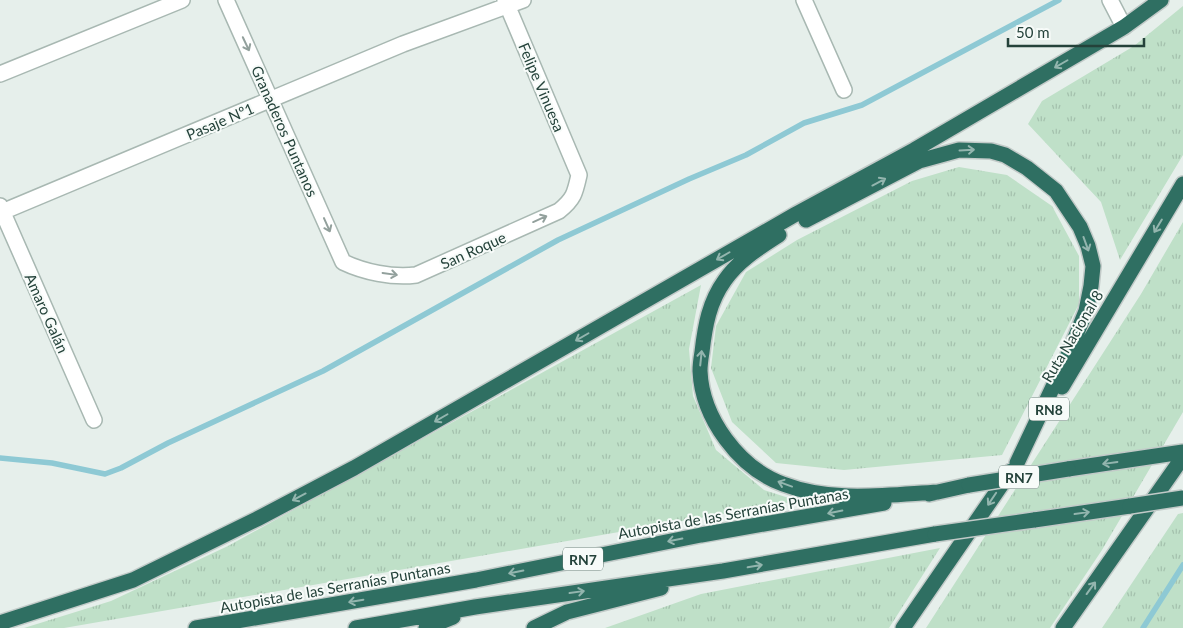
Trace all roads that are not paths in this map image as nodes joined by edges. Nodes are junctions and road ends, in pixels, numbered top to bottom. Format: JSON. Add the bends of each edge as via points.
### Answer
{"nodes":[{"id":1,"x":182,"y":0,"type":"edge"},
{"id":2,"x":226,"y":0,"type":"edge"},
{"id":3,"x":523,"y":0,"type":"edge"},
{"id":4,"x":804,"y":0,"type":"edge"},
{"id":5,"x":1110,"y":0,"type":"edge"},
{"id":6,"x":1161,"y":0,"type":"edge"},
{"id":7,"x":506,"y":3,"type":"edge"},
{"id":8,"x":1124,"y":27,"type":"junction"},
{"id":9,"x":0,"y":74,"type":"edge"},
{"id":10,"x":844,"y":90,"type":"dead end"},
{"id":11,"x":272,"y":100,"type":"junction"},
{"id":12,"x":579,"y":175,"type":"joint"},
{"id":13,"x":1183,"y":184,"type":"edge"},
{"id":14,"x":1,"y":209,"type":"edge"},
{"id":15,"x":343,"y":262,"type":"joint"},
{"id":16,"x":94,"y":420,"type":"dead end"},
{"id":17,"x":1183,"y":452,"type":"edge"},
{"id":18,"x":1183,"y":457,"type":"edge"},
{"id":19,"x":1017,"y":463,"type":"junction"},
{"id":20,"x":938,"y":492,"type":"junction"},
{"id":21,"x":1183,"y":498,"type":"edge"},
{"id":22,"x":723,"y":571,"type":"junction"},
{"id":23,"x":475,"y":607,"type":"junction"},
{"id":24,"x":0,"y":624,"type":"edge"},
{"id":25,"x":1064,"y":627,"type":"edge"},
{"id":26,"x":196,"y":628,"type":"edge"},
{"id":27,"x":356,"y":628,"type":"edge"},
{"id":28,"x":426,"y":628,"type":"edge"},
{"id":29,"x":534,"y":628,"type":"edge"},
{"id":30,"x":903,"y":628,"type":"edge"}],
"edges":[{"from":1,"to":9,"type":"street"},
{"from":2,"to":11,"type":"street","name":"Granaderos Puntanos","one_way":true},
{"from":3,"to":7,"type":"street","name":"Pasaje Nº1"},
{"from":4,"to":10,"type":"street"},
{"from":5,"to":8,"type":"street"},
{"from":6,"to":8,"type":"highway"},
{"from":7,"to":11,"type":"street","name":"Pasaje Nº1"},
{"from":7,"to":12,"type":"street","name":"Felipe Vinuesa"},
{"from":8,"to":24,"type":"highway","one_way":true,"via":[[354,468],[133,580]]},
{"from":11,"to":14,"type":"street","name":"Pasaje Nº1"},
{"from":11,"to":15,"type":"street","name":"Granaderos Puntanos","one_way":true},
{"from":15,"to":12,"type":"street","name":"San Roque","one_way":true,"via":[[359,270],[416,275],[559,211],[575,195]]},
{"from":13,"to":19,"type":"highway","name":"Ruta Nacional 8","number":"RN8","one_way":true},
{"from":14,"to":16,"type":"street","name":"Amaro Galán"},
{"from":17,"to":20,"type":"highway","name":"Autopista de las Serranías Puntanas","number":"RN7","one_way":true,"bridge":true},
{"from":25,"to":18,"type":"highway","one_way":true},
{"from":20,"to":19,"type":"highway","one_way":true,"via":[[845,497],[782,484],[737,453],[719,431],[706,402],[700,371],[706,321],[714,300],[725,280],[745,257],[784,232],[919,161],[959,150],[1005,155],[1056,191],[1080,227],[1093,266],[1086,310]]},
{"from":19,"to":30,"type":"highway","name":"Ruta Nacional 8","number":"RN8","one_way":true},
{"from":20,"to":26,"type":"highway","name":"Autopista de las Serranías Puntanas","number":"RN7","one_way":true,"via":[[476,580]]},
{"from":22,"to":21,"type":"highway","number":"RN7","one_way":true,"bridge":true,"via":[[935,534]]},
{"from":23,"to":22,"type":"highway","number":"RN7","one_way":true},
{"from":22,"to":29,"type":"highway","via":[[567,612]]},
{"from":23,"to":27,"type":"highway","number":"RN7"},
{"from":23,"to":28,"type":"highway"}]}
